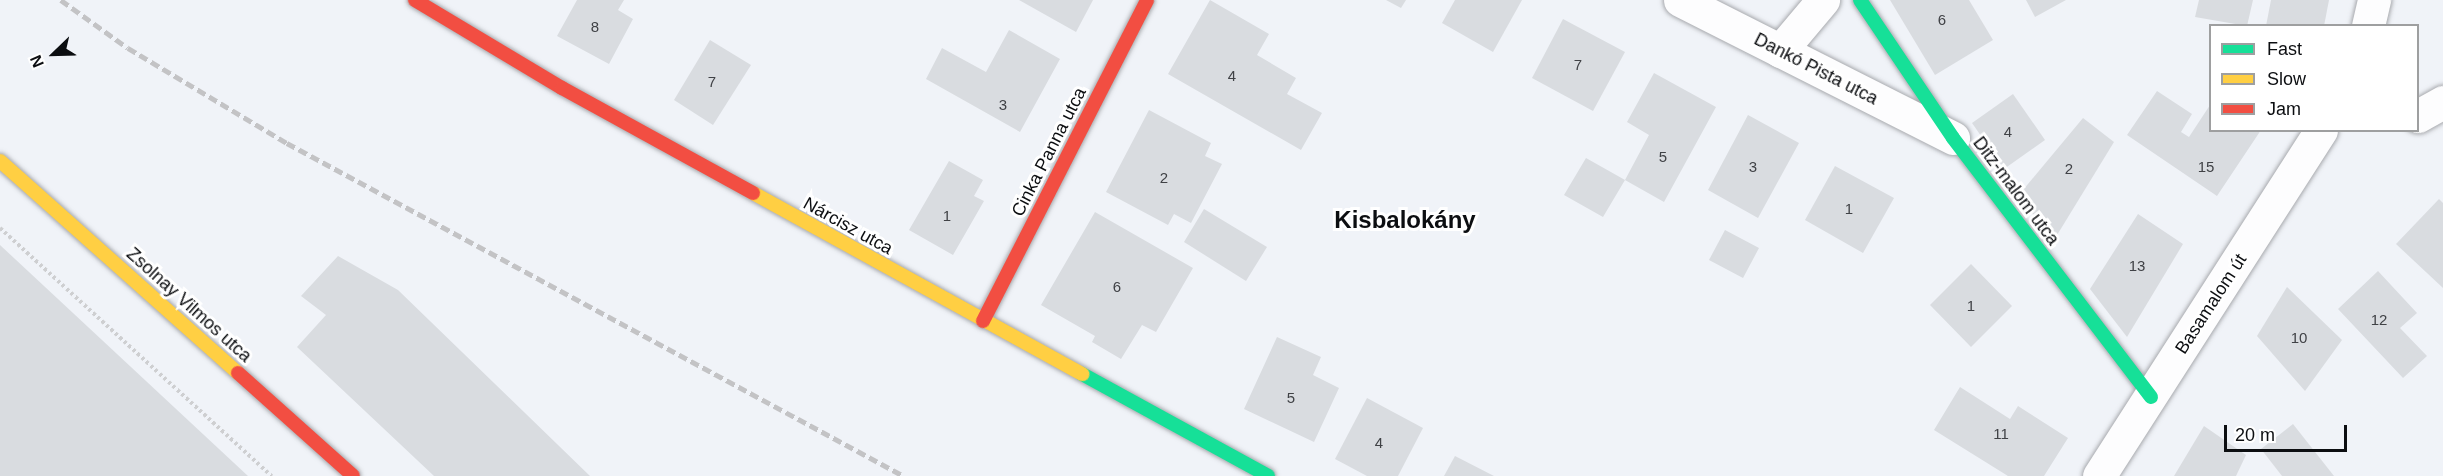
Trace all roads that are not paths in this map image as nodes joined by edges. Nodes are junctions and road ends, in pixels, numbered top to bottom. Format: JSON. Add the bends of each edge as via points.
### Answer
{"nodes":[{"id":1,"x":415,"y":0,"type":"edge"},
{"id":2,"x":1147,"y":0,"type":"edge"},
{"id":3,"x":1680,"y":0,"type":"edge"},
{"id":4,"x":1822,"y":0,"type":"edge"},
{"id":5,"x":1860,"y":0,"type":"edge"},
{"id":6,"x":2374,"y":0,"type":"edge"},
{"id":7,"x":2368,"y":24,"type":"edge"},
{"id":8,"x":1780,"y":51,"type":"junction"},
{"id":9,"x":2443,"y":102,"type":"edge"},
{"id":10,"x":2419,"y":116,"type":"edge"},
{"id":11,"x":2327,"y":132,"type":"edge"},
{"id":12,"x":1953,"y":138,"type":"junction"},
{"id":13,"x":0,"y":161,"type":"edge"},
{"id":14,"x":983,"y":321,"type":"junction"},
{"id":15,"x":2151,"y":397,"type":"junction"},
{"id":16,"x":353,"y":476,"type":"edge"},
{"id":17,"x":1268,"y":476,"type":"edge"},
{"id":18,"x":2098,"y":476,"type":"edge"}],
"edges":[{"from":1,"to":14,"type":"street","name":"Nárcisz utca","via":[[562,88]]},
{"from":2,"to":14,"type":"street","name":"Cinka Panna utca"},
{"from":3,"to":8,"type":"street","name":"Dankó Pista utca"},
{"from":4,"to":8,"type":"street"},
{"from":5,"to":12,"type":"street","name":"Ditz-malom utca"},
{"from":6,"to":7,"type":"street"},
{"from":8,"to":12,"type":"street","name":"Dankó Pista utca"},
{"from":9,"to":10,"type":"street"},
{"from":11,"to":15,"type":"street","name":"Basamalom út"},
{"from":12,"to":15,"type":"street","name":"Ditz-malom utca"},
{"from":13,"to":16,"type":"street","name":"Zsolnay Vilmos utca"},
{"from":14,"to":17,"type":"street","name":"Nárcisz utca"},
{"from":15,"to":18,"type":"street","name":"Basamalom út"}]}
